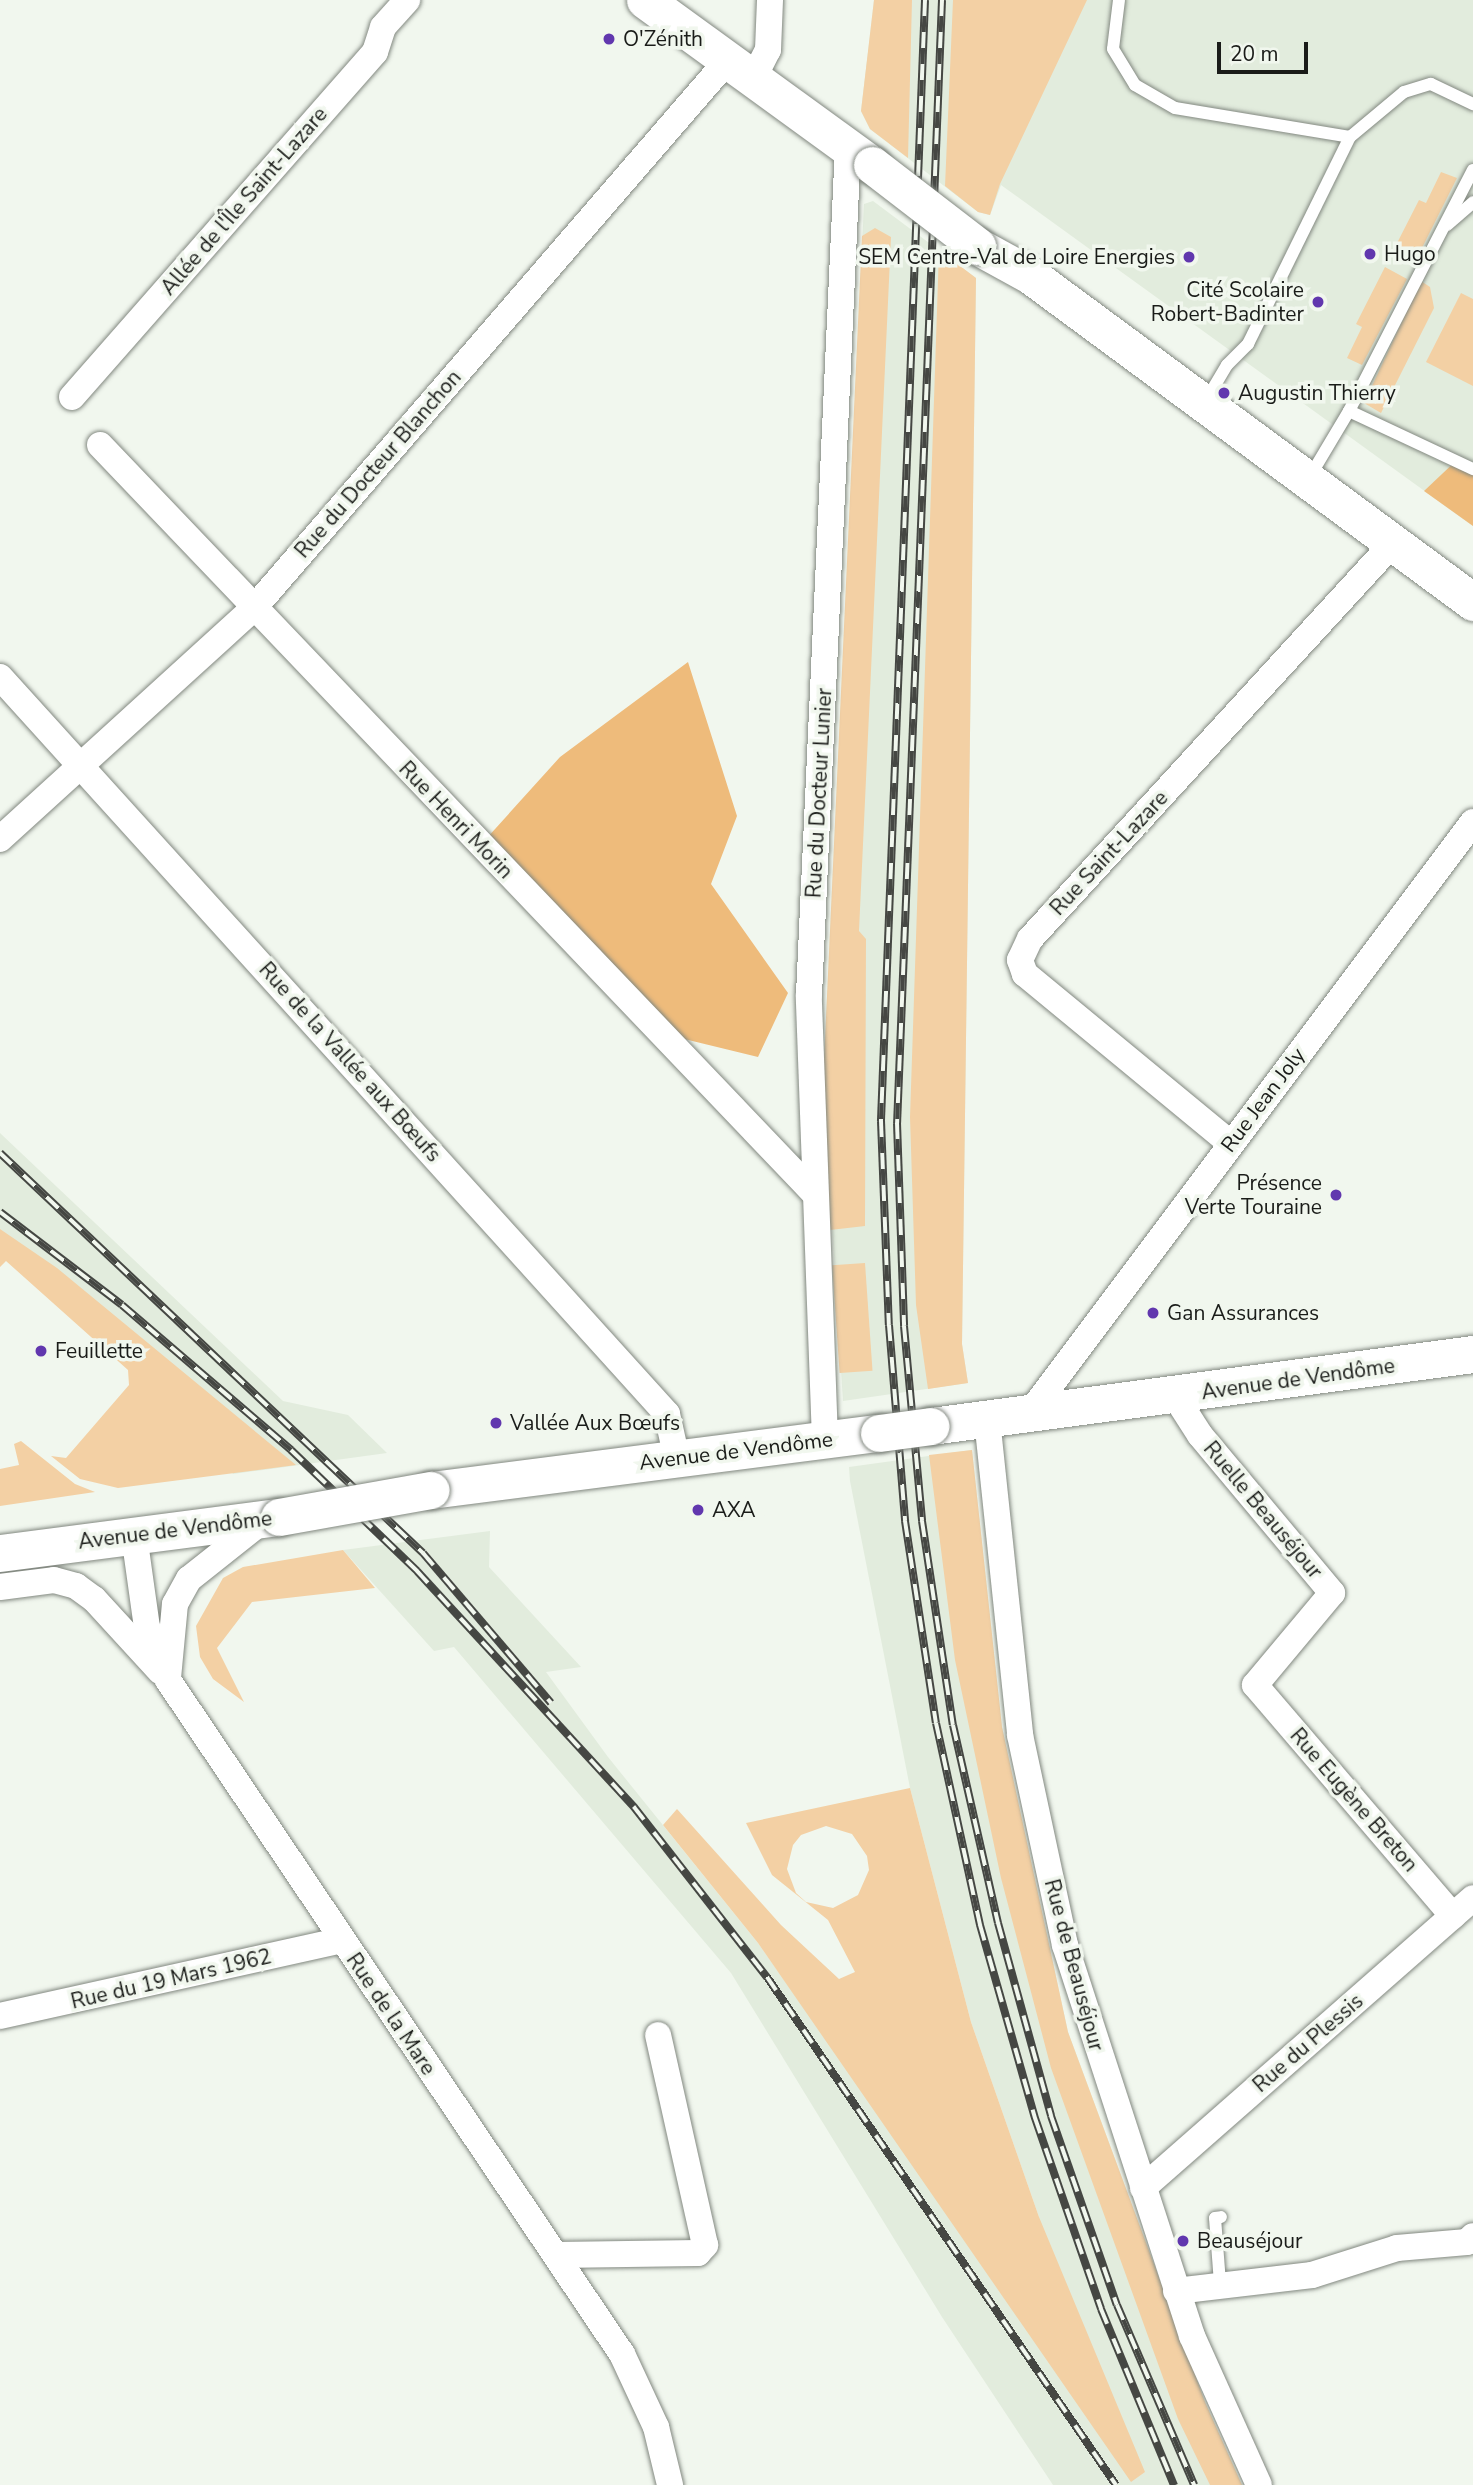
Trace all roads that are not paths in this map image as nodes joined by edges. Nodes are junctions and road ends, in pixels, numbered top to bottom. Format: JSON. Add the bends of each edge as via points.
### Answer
{"nodes":[{"id":1,"x":407,"y":0,"type":"edge"},
{"id":2,"x":645,"y":0,"type":"edge"},
{"id":3,"x":770,"y":0,"type":"edge"},
{"id":4,"x":1119,"y":0,"type":"edge"},
{"id":5,"x":740,"y":70,"type":"junction"},
{"id":6,"x":1473,"y":104,"type":"edge"},
{"id":7,"x":1350,"y":137,"type":"junction"},
{"id":8,"x":860,"y":156,"type":"junction"},
{"id":9,"x":1473,"y":170,"type":"edge"},
{"id":10,"x":1473,"y":202,"type":"edge"},
{"id":11,"x":1441,"y":230,"type":"junction"},
{"id":12,"x":72,"y":397,"type":"dead end"},
{"id":13,"x":1205,"y":402,"type":"junction"},
{"id":14,"x":1349,"y":411,"type":"junction"},
{"id":15,"x":100,"y":445,"type":"dead end"},
{"id":16,"x":1473,"y":469,"type":"edge"},
{"id":17,"x":1308,"y":478,"type":"junction"},
{"id":18,"x":1394,"y":541,"type":"junction"},
{"id":19,"x":1473,"y":602,"type":"edge"},
{"id":20,"x":254,"y":608,"type":"junction"},
{"id":21,"x":0,"y":677,"type":"edge"},
{"id":22,"x":81,"y":768,"type":"junction"},
{"id":23,"x":1473,"y":822,"type":"edge"},
{"id":24,"x":0,"y":839,"type":"edge"},
{"id":25,"x":1230,"y":1143,"type":"junction"},
{"id":26,"x":814,"y":1194,"type":"junction"},
{"id":27,"x":1473,"y":1354,"type":"edge"},
{"id":28,"x":1175,"y":1396,"type":"junction"},
{"id":29,"x":1029,"y":1414,"type":"junction"},
{"id":30,"x":987,"y":1419,"type":"junction"},
{"id":31,"x":825,"y":1440,"type":"junction"},
{"id":32,"x":677,"y":1459,"type":"junction"},
{"id":33,"x":272,"y":1518,"type":"junction"},
{"id":34,"x":134,"y":1535,"type":"junction"},
{"id":35,"x":0,"y":1553,"type":"edge"},
{"id":36,"x":0,"y":1587,"type":"edge"},
{"id":37,"x":168,"y":1680,"type":"junction"},
{"id":38,"x":1255,"y":1685,"type":"joint"},
{"id":39,"x":1473,"y":1898,"type":"edge"},
{"id":40,"x":1453,"y":1916,"type":"junction"},
{"id":41,"x":342,"y":1940,"type":"junction"},
{"id":42,"x":0,"y":2016,"type":"edge"},
{"id":43,"x":658,"y":2035,"type":"dead end"},
{"id":44,"x":1143,"y":2188,"type":"junction"},
{"id":45,"x":1221,"y":2217,"type":"dead end"},
{"id":46,"x":1473,"y":2236,"type":"edge"},
{"id":47,"x":556,"y":2255,"type":"junction"},
{"id":48,"x":1220,"y":2283,"type":"junction"},
{"id":49,"x":1176,"y":2291,"type":"junction"},
{"id":50,"x":670,"y":2485,"type":"edge"},
{"id":51,"x":1259,"y":2485,"type":"edge"}],
"edges":[{"from":1,"to":12,"type":"street","name":"Allée de l'Île Saint-Lazare","via":[[383,27],[375,52]]},
{"from":2,"to":5,"type":"main road"},
{"from":3,"to":5,"type":"street","name":"Rue du Docteur Blanchon","via":[[768,50]]},
{"from":4,"to":7,"type":"lane","via":[[1113,49],[1135,85],[1191,113]]},
{"from":5,"to":8,"type":"main road"},
{"from":5,"to":20,"type":"street","name":"Rue du Docteur Blanchon"},
{"from":6,"to":7,"type":"lane","via":[[1431,84],[1404,92]]},
{"from":7,"to":13,"type":"lane","via":[[1248,344],[1227,365]]},
{"from":8,"to":13,"type":"main road","bridge":true,"via":[[977,246],[1030,275]]},
{"from":8,"to":26,"type":"street","name":"Rue du Docteur Lunier","via":[[809,995]]},
{"from":9,"to":11,"type":"lane"},
{"from":10,"to":11,"type":"lane"},
{"from":11,"to":14,"type":"lane"},
{"from":13,"to":17,"type":"main road"},
{"from":14,"to":16,"type":"lane"},
{"from":14,"to":17,"type":"lane"},
{"from":15,"to":20,"type":"street","name":"Rue Henri Morin"},
{"from":17,"to":18,"type":"main road"},
{"from":18,"to":19,"type":"main road"},
{"from":18,"to":25,"type":"street","name":"Rue Saint-Lazare","via":[[1030,939],[1020,961],[1025,974]]},
{"from":20,"to":22,"type":"street","name":"Rue du Docteur Blanchon"},
{"from":20,"to":26,"type":"street","name":"Rue Henri Morin"},
{"from":21,"to":22,"type":"street","name":"Rue de la Vallée aux Bœufs"},
{"from":22,"to":24,"type":"street","name":"Rue du Docteur Blanchon"},
{"from":22,"to":32,"type":"street","name":"Rue de la Vallée aux Bœufs","via":[[667,1414]]},
{"from":23,"to":25,"type":"street","name":"Rue Jean Joly"},
{"from":25,"to":29,"type":"street","name":"Rue Jean Joly"},
{"from":26,"to":31,"type":"street","name":"Rue du Docteur Lunier"},
{"from":27,"to":28,"type":"main road","name":"Avenue de Vendôme"},
{"from":28,"to":29,"type":"main road","name":"Avenue de Vendôme"},
{"from":28,"to":38,"type":"street","name":"Ruelle Beauséjour","via":[[1200,1435],[1332,1592]]},
{"from":29,"to":30,"type":"main road","name":"Avenue de Vendôme"},
{"from":30,"to":31,"type":"main road","name":"Avenue de Vendôme","bridge":true},
{"from":30,"to":44,"type":"street","name":"Rue de Beauséjour","via":[[1020,1735],[1065,1945]]},
{"from":31,"to":32,"type":"main road","name":"Avenue de Vendôme"},
{"from":32,"to":33,"type":"main road","name":"Avenue de Vendôme","bridge":true,"via":[[430,1490]]},
{"from":33,"to":34,"type":"main road","name":"Avenue de Vendôme"},
{"from":33,"to":37,"type":"street","via":[[189,1579],[175,1604]]},
{"from":34,"to":35,"type":"main road","name":"Avenue de Vendôme"},
{"from":34,"to":37,"type":"street","name":"Rue de la Mare","via":[[147,1628]]},
{"from":36,"to":37,"type":"street","via":[[54,1580],[76,1586],[94,1599]]},
{"from":37,"to":41,"type":"street","name":"Rue de la Mare"},
{"from":38,"to":40,"type":"street","name":"Rue Eugène Breton"},
{"from":39,"to":40,"type":"street","name":"Rue du Plessis"},
{"from":40,"to":44,"type":"street","name":"Rue du Plessis"},
{"from":41,"to":42,"type":"street","name":"Rue du 19 Mars 1962"},
{"from":41,"to":47,"type":"street","name":"Rue de la Mare"},
{"from":43,"to":47,"type":"street","via":[[705,2245],[698,2253]]},
{"from":44,"to":49,"type":"street","name":"Rue de Beauséjour"},
{"from":45,"to":48,"type":"lane","via":[[1215,2218]]},
{"from":46,"to":48,"type":"street","via":[[1467,2242],[1397,2248],[1312,2275]]},
{"from":47,"to":50,"type":"street","name":"Rue de la Mare","via":[[622,2354],[656,2427]]},
{"from":48,"to":49,"type":"street"},
{"from":49,"to":51,"type":"street","name":"Rue de Beauséjour"}]}
